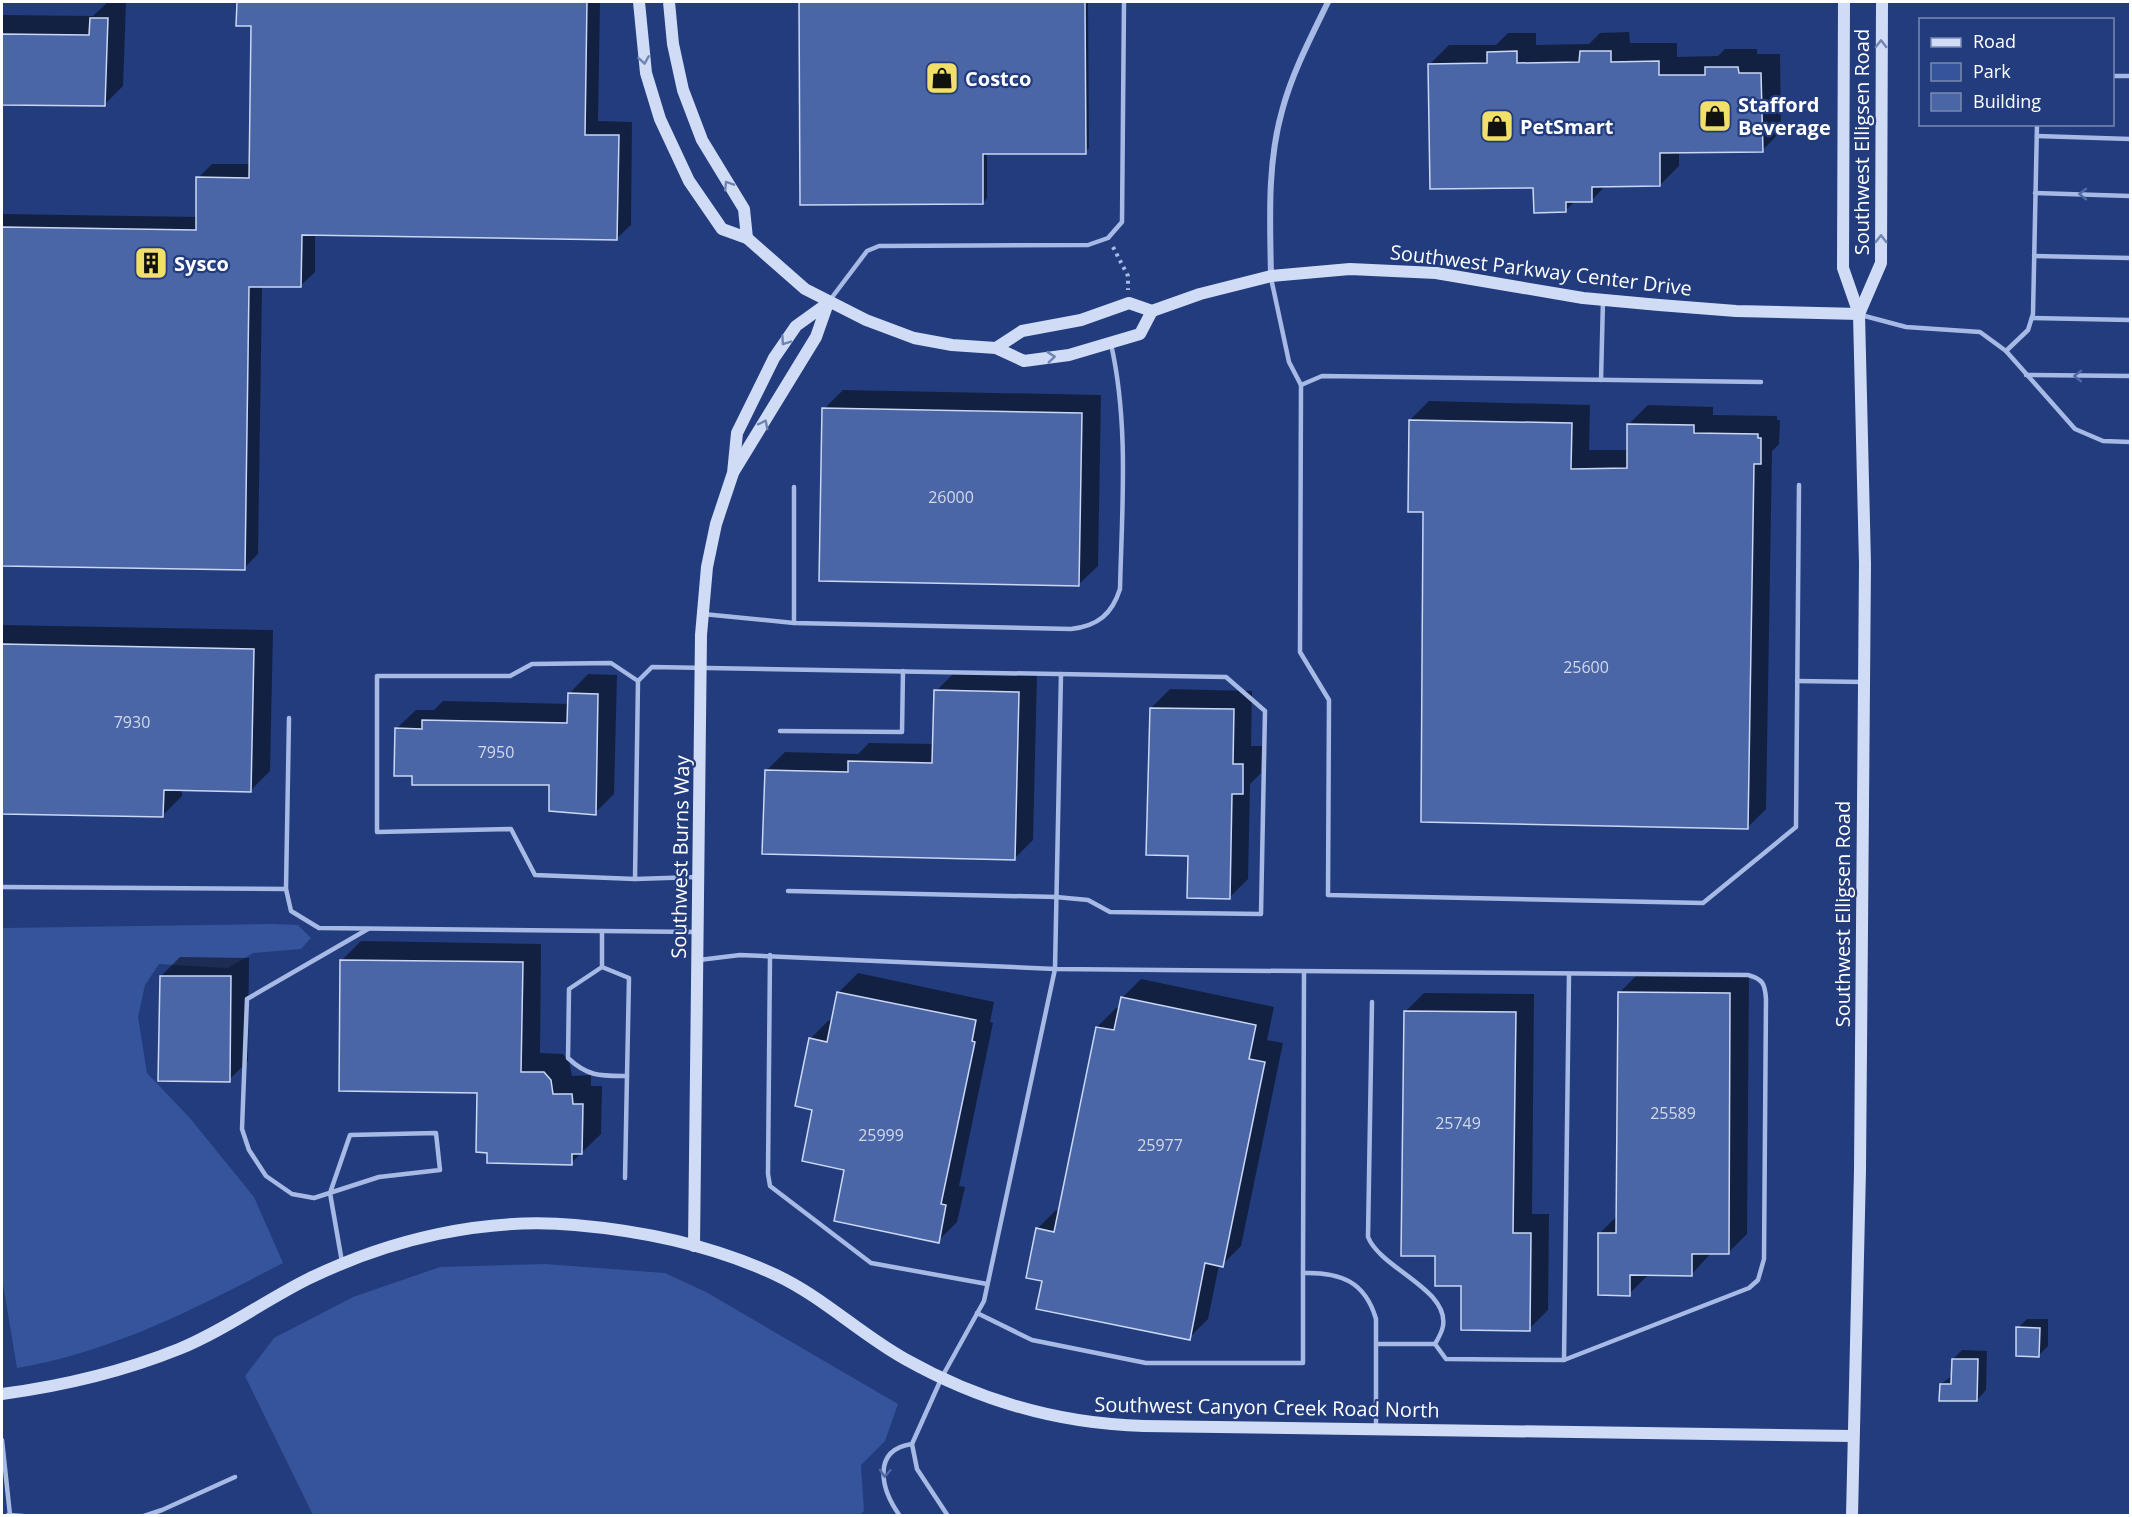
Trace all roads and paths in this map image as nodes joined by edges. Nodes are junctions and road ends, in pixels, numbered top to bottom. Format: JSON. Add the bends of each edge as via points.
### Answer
{"nodes":[{"id":1,"x":639,"y":2,"type":"edge"},
{"id":2,"x":669,"y":2,"type":"edge"},
{"id":3,"x":1124,"y":2,"type":"edge"},
{"id":4,"x":1328,"y":2,"type":"edge"},
{"id":5,"x":1844,"y":2,"type":"edge"},
{"id":6,"x":1882,"y":2,"type":"edge"},
{"id":7,"x":2114,"y":76,"type":"edge"},
{"id":8,"x":2130,"y":76,"type":"edge"},
{"id":9,"x":2037,"y":126,"type":"edge"},
{"id":10,"x":2037,"y":136,"type":"junction"},
{"id":11,"x":2130,"y":139,"type":"edge"},
{"id":12,"x":2035,"y":193,"type":"junction"},
{"id":13,"x":2130,"y":196,"type":"edge"},
{"id":14,"x":747,"y":238,"type":"junction"},
{"id":15,"x":1108,"y":238,"type":"junction"},
{"id":16,"x":2034,"y":256,"type":"junction"},
{"id":17,"x":2130,"y":258,"type":"edge"},
{"id":18,"x":1128,"y":276,"type":"dead end"},
{"id":19,"x":1271,"y":276,"type":"junction"},
{"id":20,"x":1603,"y":300,"type":"junction"},
{"id":21,"x":828,"y":303,"type":"junction"},
{"id":22,"x":1152,"y":311,"type":"junction"},
{"id":23,"x":1859,"y":314,"type":"junction"},
{"id":24,"x":2032,"y":318,"type":"junction"},
{"id":25,"x":2130,"y":320,"type":"edge"},
{"id":26,"x":1111,"y":344,"type":"junction"},
{"id":27,"x":996,"y":348,"type":"junction"},
{"id":28,"x":2006,"y":351,"type":"junction"},
{"id":29,"x":2026,"y":375,"type":"junction"},
{"id":30,"x":2130,"y":376,"type":"edge"},
{"id":31,"x":1601,"y":380,"type":"junction"},
{"id":32,"x":1761,"y":382,"type":"dead end"},
{"id":33,"x":1301,"y":386,"type":"junction"},
{"id":34,"x":2130,"y":442,"type":"edge"},
{"id":35,"x":733,"y":473,"type":"junction"},
{"id":36,"x":1799,"y":485,"type":"dead end"},
{"id":37,"x":794,"y":487,"type":"dead end"},
{"id":38,"x":702,"y":614,"type":"junction"},
{"id":39,"x":794,"y":623,"type":"junction"},
{"id":40,"x":701,"y":667,"type":"junction"},
{"id":41,"x":903,"y":671,"type":"junction"},
{"id":42,"x":1061,"y":674,"type":"junction"},
{"id":43,"x":638,"y":681,"type":"junction"},
{"id":44,"x":1797,"y":681,"type":"junction"},
{"id":45,"x":1864,"y":682,"type":"junction"},
{"id":46,"x":289,"y":718,"type":"dead end"},
{"id":47,"x":780,"y":731,"type":"dead end"},
{"id":48,"x":699,"y":877,"type":"junction"},
{"id":49,"x":635,"y":879,"type":"junction"},
{"id":50,"x":2,"y":887,"type":"edge"},
{"id":51,"x":286,"y":889,"type":"junction"},
{"id":52,"x":788,"y":891,"type":"dead end"},
{"id":53,"x":1056,"y":897,"type":"junction"},
{"id":54,"x":369,"y":929,"type":"junction"},
{"id":55,"x":602,"y":931,"type":"junction"},
{"id":56,"x":699,"y":932,"type":"junction"},
{"id":57,"x":770,"y":955,"type":"junction"},
{"id":58,"x":699,"y":960,"type":"junction"},
{"id":59,"x":602,"y":967,"type":"junction"},
{"id":60,"x":1054,"y":969,"type":"junction"},
{"id":61,"x":1304,"y":972,"type":"junction"},
{"id":62,"x":1569,"y":974,"type":"junction"},
{"id":63,"x":1372,"y":1002,"type":"dead end"},
{"id":64,"x":627,"y":1076,"type":"junction"},
{"id":65,"x":625,"y":1178,"type":"dead end"},
{"id":66,"x":330,"y":1193,"type":"junction"},
{"id":67,"x":694,"y":1246,"type":"junction"},
{"id":68,"x":342,"y":1265,"type":"junction"},
{"id":69,"x":1303,"y":1273,"type":"junction"},
{"id":70,"x":987,"y":1284,"type":"junction"},
{"id":71,"x":977,"y":1313,"type":"junction"},
{"id":72,"x":1377,"y":1344,"type":"junction"},
{"id":73,"x":1436,"y":1344,"type":"junction"},
{"id":74,"x":1564,"y":1360,"type":"junction"},
{"id":75,"x":942,"y":1377,"type":"junction"},
{"id":76,"x":2,"y":1394,"type":"edge"},
{"id":77,"x":1376,"y":1430,"type":"junction"},
{"id":78,"x":1853,"y":1436,"type":"junction"},
{"id":79,"x":2,"y":1440,"type":"edge"},
{"id":80,"x":912,"y":1444,"type":"junction"},
{"id":81,"x":235,"y":1477,"type":"dead end"},
{"id":82,"x":164,"y":1513,"type":"edge"},
{"id":83,"x":8,"y":1515,"type":"edge"},
{"id":84,"x":24,"y":1515,"type":"edge"},
{"id":85,"x":144,"y":1515,"type":"edge"},
{"id":86,"x":900,"y":1515,"type":"edge"},
{"id":87,"x":948,"y":1515,"type":"edge"},
{"id":88,"x":1852,"y":1515,"type":"edge"}],
"edges":[{"from":1,"to":14,"type":"main road","one_way":true,"via":[[646,73],[677,158],[722,229]]},
{"from":14,"to":2,"type":"main road","one_way":true,"via":[[744,209],[706,149],[683,90]]},
{"from":3,"to":15,"type":"lane","via":[[1122,222]]},
{"from":4,"to":19,"type":"street","via":[[1281,112],[1271,189]]},
{"from":5,"to":23,"type":"main road","name":"Southwest Elligsen Road","via":[[1843,267]]},
{"from":23,"to":6,"type":"main road","name":"Southwest Elligsen Road","one_way":true,"via":[[1881,263]]},
{"from":7,"to":8,"type":"lane"},
{"from":9,"to":10,"type":"lane"},
{"from":10,"to":11,"type":"lane"},
{"from":10,"to":12,"type":"lane"},
{"from":13,"to":12,"type":"lane","one_way":true},
{"from":12,"to":16,"type":"lane"},
{"from":14,"to":21,"type":"main road","via":[[787,275]]},
{"from":15,"to":18,"type":"path"},
{"from":15,"to":21,"type":"lane","via":[[1088,245],[879,246],[867,251]]},
{"from":16,"to":17,"type":"lane"},
{"from":16,"to":24,"type":"lane"},
{"from":19,"to":20,"type":"main road","name":"Southwest Parkway Center Drive","via":[[1350,269],[1406,271]]},
{"from":19,"to":22,"type":"main road","name":"Southwest Parkway Center Drive"},
{"from":19,"to":33,"type":"lane","via":[[1289,362]]},
{"from":20,"to":23,"type":"main road","name":"Southwest Parkway Center Drive","via":[[1736,311]]},
{"from":20,"to":31,"type":"lane"},
{"from":21,"to":27,"type":"main road","via":[[914,338]]},
{"from":35,"to":21,"type":"main road","name":"Southwest Burns Way","one_way":true,"via":[[816,337]]},
{"from":21,"to":35,"type":"main road","name":"Southwest Burns Way","one_way":true,"via":[[796,326],[774,358],[737,433]]},
{"from":22,"to":26,"type":"main road","via":[[1140,334]]},
{"from":22,"to":27,"type":"main road","via":[[1129,303],[1081,320],[1022,331]]},
{"from":23,"to":28,"type":"lane","via":[[1906,327],[1980,332]]},
{"from":23,"to":45,"type":"main road","name":"Southwest Elligsen Road"},
{"from":24,"to":25,"type":"lane"},
{"from":24,"to":28,"type":"lane","via":[[2028,330]]},
{"from":27,"to":26,"type":"main road","one_way":true,"via":[[1024,361],[1069,356]]},
{"from":26,"to":39,"type":"lane","via":[[1124,420],[1120,589],[1109,614],[1087,627],[1071,629]]},
{"from":28,"to":29,"type":"lane"},
{"from":30,"to":29,"type":"lane","one_way":true},
{"from":29,"to":34,"type":"lane","via":[[2075,429],[2103,441]]},
{"from":31,"to":32,"type":"lane"},
{"from":31,"to":33,"type":"lane","via":[[1322,376]]},
{"from":33,"to":44,"type":"lane","via":[[1300,652],[1329,700],[1328,895],[1703,903],[1796,827]]},
{"from":35,"to":38,"type":"main road","name":"Southwest Burns Way","via":[[716,524]]},
{"from":36,"to":44,"type":"lane"},
{"from":37,"to":39,"type":"lane"},
{"from":38,"to":39,"type":"lane"},
{"from":38,"to":40,"type":"main road","name":"Southwest Burns Way"},
{"from":40,"to":41,"type":"lane"},
{"from":40,"to":43,"type":"lane","via":[[652,667]]},
{"from":40,"to":48,"type":"main road","name":"Southwest Burns Way"},
{"from":41,"to":42,"type":"lane"},
{"from":41,"to":47,"type":"lane","via":[[902,732]]},
{"from":42,"to":53,"type":"lane"},
{"from":42,"to":53,"type":"lane","via":[[1226,677],[1265,711],[1261,914],[1110,912],[1088,900]]},
{"from":43,"to":49,"type":"lane"},
{"from":43,"to":49,"type":"lane","via":[[611,663],[532,664],[510,676],[377,676],[377,832],[511,830],[535,874]]},
{"from":44,"to":45,"type":"lane"},
{"from":45,"to":78,"type":"main road","name":"Southwest Elligsen Road","via":[[1860,1170]]},
{"from":46,"to":51,"type":"lane"},
{"from":48,"to":49,"type":"lane"},
{"from":48,"to":56,"type":"main road","name":"Southwest Burns Way"},
{"from":50,"to":51,"type":"lane"},
{"from":51,"to":54,"type":"lane","via":[[291,911],[319,928]]},
{"from":52,"to":53,"type":"lane"},
{"from":53,"to":60,"type":"lane"},
{"from":54,"to":55,"type":"lane"},
{"from":54,"to":66,"type":"lane","via":[[247,999],[242,1129],[249,1150],[266,1176],[292,1194],[314,1198]]},
{"from":55,"to":56,"type":"lane"},
{"from":55,"to":59,"type":"lane"},
{"from":56,"to":58,"type":"main road","name":"Southwest Burns Way"},
{"from":57,"to":58,"type":"lane"},
{"from":57,"to":60,"type":"lane"},
{"from":57,"to":70,"type":"lane","via":[[770,1186],[871,1263]]},
{"from":58,"to":67,"type":"main road","name":"Southwest Burns Way"},
{"from":59,"to":64,"type":"lane","via":[[629,978]]},
{"from":59,"to":64,"type":"lane","via":[[570,989],[568,1058],[593,1075]]},
{"from":60,"to":61,"type":"lane"},
{"from":60,"to":70,"type":"lane"},
{"from":61,"to":62,"type":"lane"},
{"from":61,"to":69,"type":"lane"},
{"from":62,"to":74,"type":"lane"},
{"from":62,"to":74,"type":"lane","via":[[1748,975],[1765,985],[1764,1247],[1762,1270],[1749,1288]]},
{"from":63,"to":73,"type":"lane","via":[[1368,1237],[1373,1250],[1438,1304],[1443,1327]]},
{"from":64,"to":65,"type":"lane"},
{"from":66,"to":66,"type":"lane","via":[[379,1177],[440,1170],[436,1133],[350,1135]]},
{"from":66,"to":68,"type":"lane"},
{"from":67,"to":68,"type":"main road","name":"Southwest Canyon Creek Road North","via":[[656,1236],[571,1225],[497,1225],[450,1231]]},
{"from":67,"to":75,"type":"main road","name":"Southwest Canyon Creek Road North","via":[[777,1275],[904,1358]]},
{"from":68,"to":76,"type":"main road","name":"Southwest Canyon Creek Road North","via":[[306,1280],[180,1349],[74,1382]]},
{"from":69,"to":71,"type":"lane","via":[[1303,1363],[1146,1363],[1032,1340]]},
{"from":69,"to":72,"type":"lane","via":[[1326,1273],[1358,1287],[1372,1303]]},
{"from":70,"to":71,"type":"lane"},
{"from":71,"to":75,"type":"lane"},
{"from":72,"to":73,"type":"lane"},
{"from":72,"to":77,"type":"lane"},
{"from":73,"to":74,"type":"lane","via":[[1446,1359]]},
{"from":75,"to":77,"type":"main road","name":"Southwest Canyon Creek Road North","via":[[1008,1404],[1089,1423]]},
{"from":75,"to":80,"type":"lane"},
{"from":77,"to":78,"type":"main road","name":"Southwest Canyon Creek Road North"},
{"from":78,"to":88,"type":"main road","name":"Southwest Elligsen Road"},
{"from":79,"to":83,"type":"lane"},
{"from":80,"to":86,"type":"lane","one_way":true,"via":[[898,1446],[886,1459],[885,1488]]},
{"from":80,"to":87,"type":"lane","via":[[917,1469]]},
{"from":81,"to":82,"type":"lane"},
{"from":82,"to":85,"type":"lane"},
{"from":83,"to":84,"type":"lane"}]}
